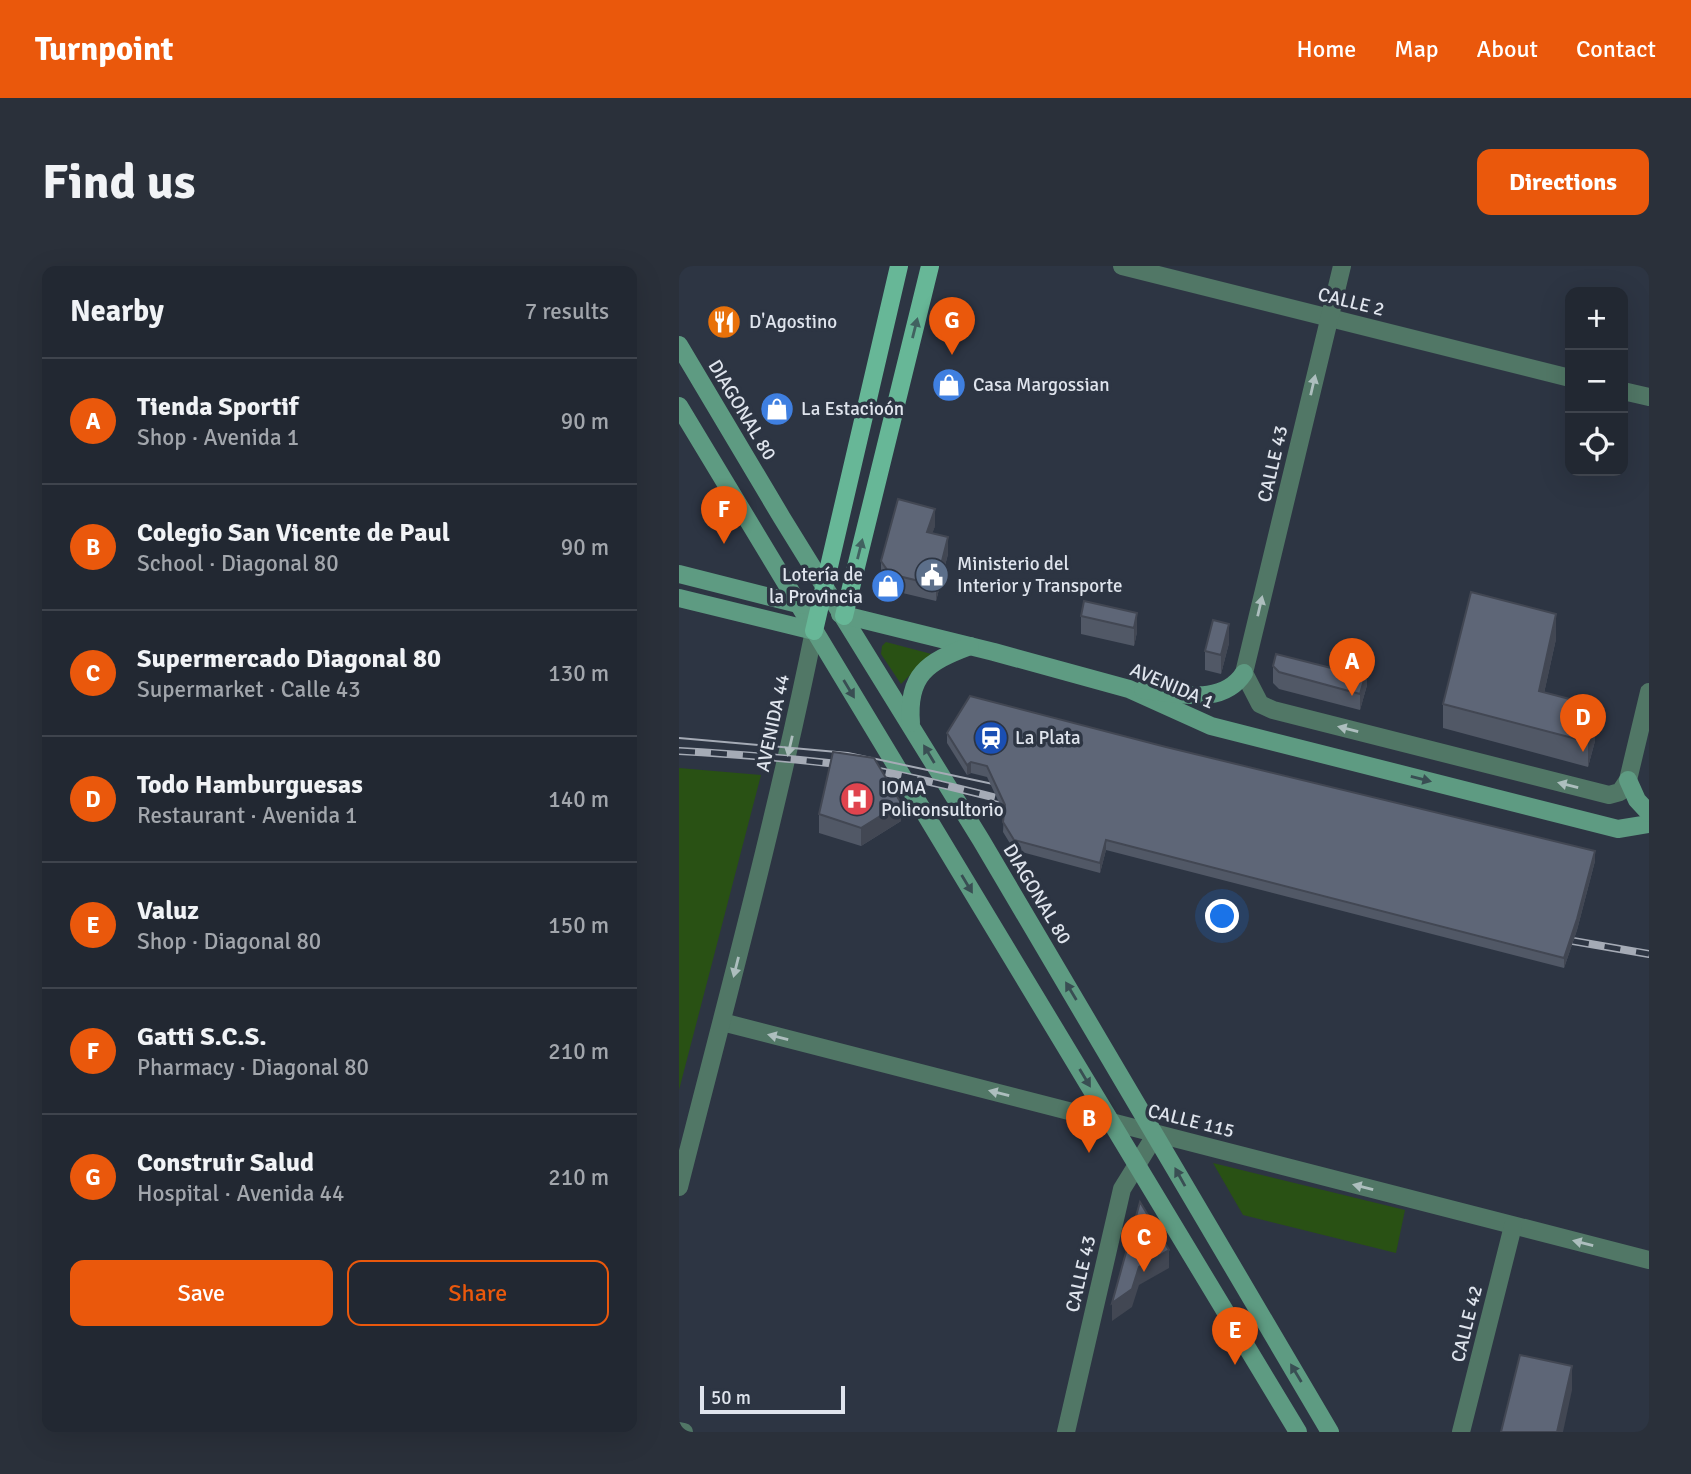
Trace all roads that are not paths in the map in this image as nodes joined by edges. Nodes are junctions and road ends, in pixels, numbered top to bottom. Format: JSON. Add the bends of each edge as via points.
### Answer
{"nodes":[{"id":1,"x":899,"y":266,"type":"edge"},
{"id":2,"x":930,"y":266,"type":"edge"},
{"id":3,"x":1122,"y":266,"type":"edge"},
{"id":4,"x":1342,"y":266,"type":"edge"},
{"id":5,"x":1329,"y":318,"type":"junction"},
{"id":6,"x":679,"y":345,"type":"edge"},
{"id":7,"x":1565,"y":377,"type":"edge"},
{"id":8,"x":1628,"y":392,"type":"edge"},
{"id":9,"x":1649,"y":397,"type":"edge"},
{"id":10,"x":679,"y":406,"type":"edge"},
{"id":11,"x":679,"y":574,"type":"edge"},
{"id":12,"x":824,"y":583,"type":"junction"},
{"id":13,"x":679,"y":598,"type":"edge"},
{"id":14,"x":797,"y":603,"type":"junction"},
{"id":15,"x":818,"y":609,"type":"junction"},
{"id":16,"x":844,"y":616,"type":"junction"},
{"id":17,"x":814,"y":631,"type":"junction"},
{"id":18,"x":970,"y":646,"type":"junction"},
{"id":19,"x":1244,"y":673,"type":"junction"},
{"id":20,"x":1129,"y":689,"type":"junction"},
{"id":21,"x":1649,"y":692,"type":"edge"},
{"id":22,"x":911,"y":725,"type":"junction"},
{"id":23,"x":1628,"y":780,"type":"junction"},
{"id":24,"x":1649,"y":813,"type":"edge"},
{"id":25,"x":1649,"y":824,"type":"edge"},
{"id":26,"x":722,"y":1023,"type":"junction"},
{"id":27,"x":1112,"y":1123,"type":"junction"},
{"id":28,"x":1156,"y":1134,"type":"junction"},
{"id":29,"x":1136,"y":1163,"type":"junction"},
{"id":30,"x":679,"y":1187,"type":"edge"},
{"id":31,"x":1513,"y":1226,"type":"junction"},
{"id":32,"x":1649,"y":1260,"type":"edge"},
{"id":33,"x":1066,"y":1432,"type":"edge"},
{"id":34,"x":1298,"y":1432,"type":"edge"},
{"id":35,"x":1330,"y":1432,"type":"edge"},
{"id":36,"x":1461,"y":1432,"type":"edge"}],
"edges":[{"from":1,"to":12,"type":"main road","name":"AVENIDA 44"},
{"from":16,"to":2,"type":"main road","one_way":true},
{"from":3,"to":5,"type":"street","name":"CALLE 2"},
{"from":4,"to":5,"type":"street","name":"CALLE 43"},
{"from":5,"to":7,"type":"street","name":"CALLE 2"},
{"from":19,"to":5,"type":"street","name":"CALLE 43","one_way":true},
{"from":6,"to":12,"type":"main road","name":"DIAGONAL 80"},
{"from":8,"to":9,"type":"street"},
{"from":10,"to":14,"type":"main road"},
{"from":11,"to":14,"type":"main road","name":"AVENIDA 1"},
{"from":12,"to":15,"type":"main road","name":"AVENIDA 44"},
{"from":12,"to":16,"type":"main road","name":"DIAGONAL 80"},
{"from":13,"to":17,"type":"main road"},
{"from":14,"to":15,"type":"main road","name":"AVENIDA 1"},
{"from":14,"to":17,"type":"main road"},
{"from":15,"to":16,"type":"main road","name":"AVENIDA 1"},
{"from":15,"to":17,"type":"main road","name":"AVENIDA 44"},
{"from":16,"to":18,"type":"main road","name":"AVENIDA 1"},
{"from":16,"to":22,"type":"main road","name":"DIAGONAL 80"},
{"from":17,"to":26,"type":"street","name":"AVENIDA 44","one_way":true},
{"from":17,"to":27,"type":"main road","one_way":true},
{"from":18,"to":20,"type":"main road","name":"AVENIDA 1"},
{"from":18,"to":22,"type":"main road","via":[[917,678]]},
{"from":19,"to":20,"type":"main road","via":[[1233,687],[1216,694]]},
{"from":23,"to":19,"type":"street","one_way":true,"via":[[1621,792],[1605,795],[1273,710],[1260,704]]},
{"from":20,"to":25,"type":"main road","name":"AVENIDA 1","one_way":true,"via":[[1211,726],[1618,829]]},
{"from":21,"to":23,"type":"street"},
{"from":28,"to":22,"type":"main road","name":"DIAGONAL 80","one_way":true},
{"from":23,"to":24,"type":"main road"},
{"from":27,"to":26,"type":"street","name":"CALLE 115","one_way":true},
{"from":26,"to":30,"type":"street","name":"AVENIDA 44"},
{"from":27,"to":28,"type":"street","name":"CALLE 115"},
{"from":27,"to":29,"type":"main road"},
{"from":28,"to":29,"type":"street","name":"CALLE 43"},
{"from":31,"to":28,"type":"street","name":"CALLE 115","one_way":true},
{"from":35,"to":28,"type":"main road","name":"DIAGONAL 80","one_way":true},
{"from":29,"to":33,"type":"street","name":"CALLE 43","via":[[1122,1189]]},
{"from":29,"to":34,"type":"main road"},
{"from":32,"to":31,"type":"street","name":"CALLE 115","one_way":true},
{"from":31,"to":36,"type":"street","name":"CALLE 42"}]}
